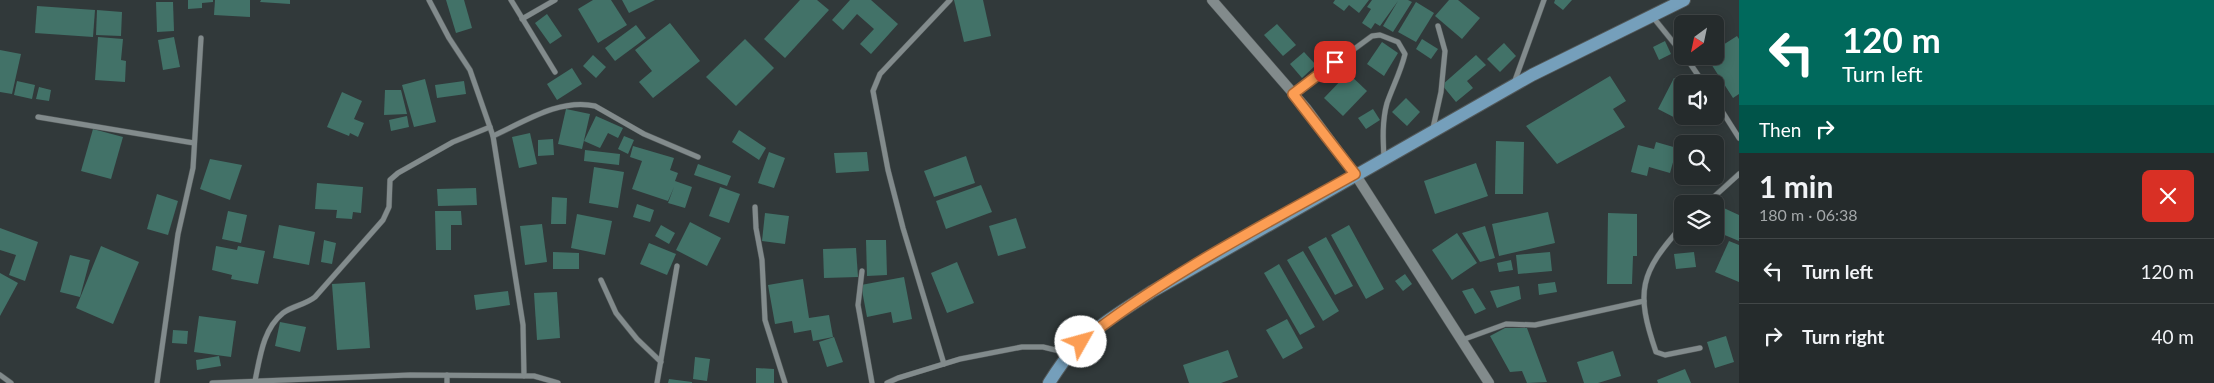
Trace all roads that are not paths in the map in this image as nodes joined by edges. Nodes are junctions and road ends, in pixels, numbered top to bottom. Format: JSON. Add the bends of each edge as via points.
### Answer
{"nodes":[{"id":1,"x":429,"y":0,"type":"edge"},
{"id":2,"x":511,"y":0,"type":"edge"},
{"id":3,"x":555,"y":0,"type":"edge"},
{"id":4,"x":950,"y":0,"type":"edge"},
{"id":5,"x":1212,"y":0,"type":"edge"},
{"id":6,"x":1544,"y":0,"type":"edge"},
{"id":7,"x":1684,"y":0,"type":"edge"},
{"id":8,"x":1652,"y":16,"type":"junction"},
{"id":9,"x":522,"y":19,"type":"junction"},
{"id":10,"x":1438,"y":26,"type":"dead end"},
{"id":11,"x":201,"y":38,"type":"dead end"},
{"id":12,"x":1674,"y":43,"type":"edge"},
{"id":13,"x":555,"y":72,"type":"dead end"},
{"id":14,"x":1513,"y":86,"type":"junction"},
{"id":15,"x":1293,"y":94,"type":"junction"},
{"id":16,"x":1724,"y":114,"type":"edge"},
{"id":17,"x":38,"y":117,"type":"dead end"},
{"id":18,"x":490,"y":126,"type":"junction"},
{"id":19,"x":1433,"y":131,"type":"junction"},
{"id":20,"x":493,"y":136,"type":"junction"},
{"id":21,"x":1739,"y":138,"type":"edge"},
{"id":22,"x":194,"y":143,"type":"junction"},
{"id":23,"x":698,"y":157,"type":"dead end"},
{"id":24,"x":1384,"y":159,"type":"junction"},
{"id":25,"x":1355,"y":174,"type":"junction"},
{"id":26,"x":1739,"y":174,"type":"edge"},
{"id":27,"x":1716,"y":195,"type":"edge"},
{"id":28,"x":755,"y":207,"type":"dead end"},
{"id":29,"x":1674,"y":236,"type":"edge"},
{"id":30,"x":677,"y":266,"type":"dead end"},
{"id":31,"x":862,"y":271,"type":"dead end"},
{"id":32,"x":602,"y":280,"type":"dead end"},
{"id":33,"x":1644,"y":301,"type":"junction"},
{"id":34,"x":1462,"y":340,"type":"junction"},
{"id":35,"x":1700,"y":348,"type":"dead end"},
{"id":36,"x":1070,"y":353,"type":"junction"},
{"id":37,"x":661,"y":362,"type":"junction"},
{"id":38,"x":944,"y":364,"type":"junction"},
{"id":39,"x":0,"y":374,"type":"edge"},
{"id":40,"x":447,"y":376,"type":"junction"},
{"id":41,"x":524,"y":376,"type":"junction"},
{"id":42,"x":255,"y":381,"type":"junction"},
{"id":43,"x":276,"y":381,"type":"edge"},
{"id":44,"x":11,"y":383,"type":"edge"},
{"id":45,"x":157,"y":383,"type":"edge"},
{"id":46,"x":212,"y":383,"type":"edge"},
{"id":47,"x":448,"y":383,"type":"edge"},
{"id":48,"x":558,"y":383,"type":"edge"},
{"id":49,"x":657,"y":383,"type":"edge"},
{"id":50,"x":786,"y":383,"type":"edge"},
{"id":51,"x":872,"y":383,"type":"edge"},
{"id":52,"x":887,"y":383,"type":"edge"},
{"id":53,"x":1049,"y":383,"type":"edge"},
{"id":54,"x":1489,"y":383,"type":"edge"}],
"edges":[{"from":1,"to":18,"type":"street","via":[[470,70]]},
{"from":2,"to":9,"type":"street"},
{"from":3,"to":9,"type":"street"},
{"from":4,"to":38,"type":"street","via":[[880,74],[873,91],[903,228]]},
{"from":5,"to":15,"type":"main road"},
{"from":6,"to":14,"type":"street"},
{"from":7,"to":8,"type":"main road"},
{"from":8,"to":12,"type":"street"},
{"from":8,"to":14,"type":"main road"},
{"from":9,"to":13,"type":"street"},
{"from":10,"to":19,"type":"street","via":[[1446,51]]},
{"from":11,"to":22,"type":"street"},
{"from":14,"to":19,"type":"main road"},
{"from":15,"to":24,"type":"street","via":[[1372,36],[1380,35],[1398,42],[1405,54],[1387,104],[1383,131]]},
{"from":15,"to":25,"type":"main road"},
{"from":16,"to":21,"type":"street"},
{"from":17,"to":22,"type":"street"},
{"from":18,"to":20,"type":"street"},
{"from":18,"to":42,"type":"street","via":[[453,142],[390,180],[389,206],[383,220],[315,298],[284,312],[277,320],[262,344]]},
{"from":19,"to":24,"type":"main road"},
{"from":20,"to":23,"type":"street","via":[[554,109],[575,103],[587,104],[644,134]]},
{"from":20,"to":41,"type":"street","via":[[522,325]]},
{"from":22,"to":45,"type":"street","via":[[193,168],[178,234]]},
{"from":24,"to":25,"type":"main road"},
{"from":25,"to":34,"type":"main road"},
{"from":25,"to":36,"type":"main road","via":[[1153,290],[1108,320]]},
{"from":26,"to":27,"type":"street"},
{"from":28,"to":50,"type":"street","via":[[765,320]]},
{"from":29,"to":33,"type":"street","via":[[1652,262],[1646,275]]},
{"from":30,"to":37,"type":"street"},
{"from":31,"to":51,"type":"street","via":[[858,305]]},
{"from":32,"to":37,"type":"street","via":[[616,313]]},
{"from":33,"to":34,"type":"street","via":[[1535,325],[1506,324]]},
{"from":33,"to":35,"type":"street","via":[[1656,352],[1665,356]]},
{"from":34,"to":54,"type":"main road"},
{"from":36,"to":38,"type":"street","via":[[1043,347],[1022,347]]},
{"from":36,"to":53,"type":"main road"},
{"from":37,"to":49,"type":"street"},
{"from":38,"to":52,"type":"street"},
{"from":39,"to":44,"type":"street"},
{"from":40,"to":41,"type":"street"},
{"from":40,"to":43,"type":"street"},
{"from":40,"to":47,"type":"street"},
{"from":41,"to":48,"type":"street"},
{"from":42,"to":43,"type":"street"},
{"from":42,"to":46,"type":"street"}]}
